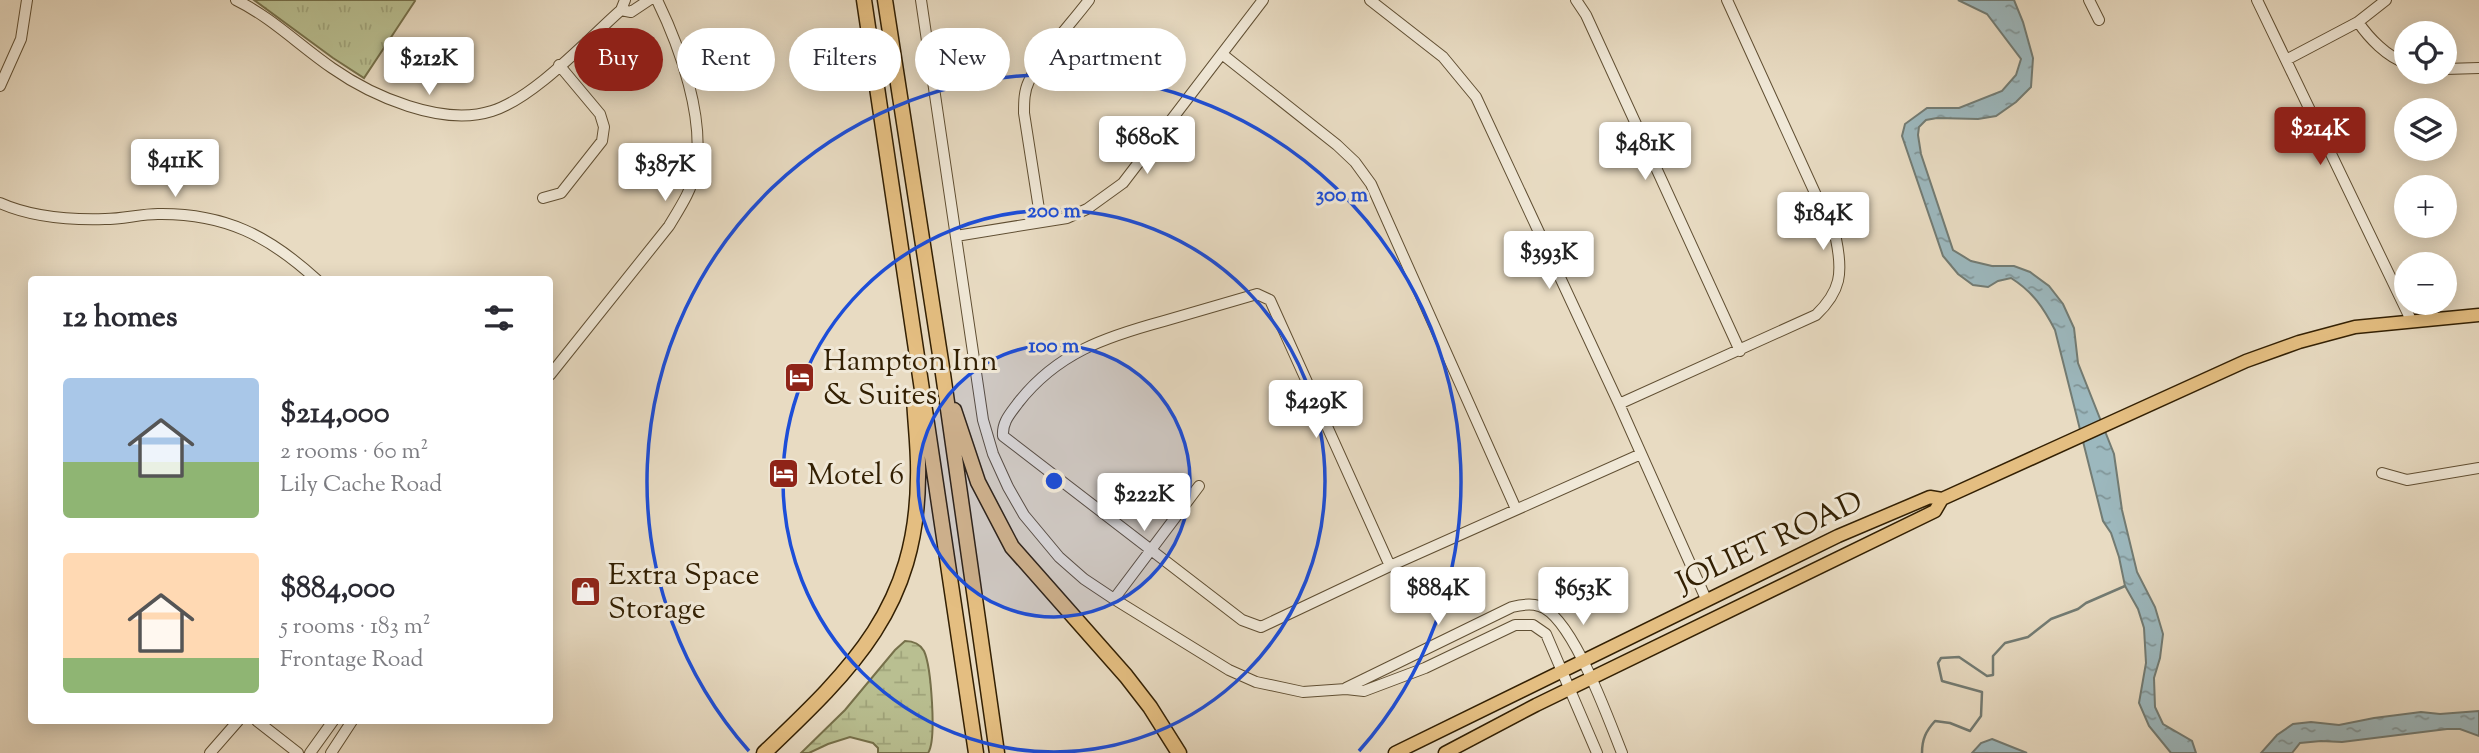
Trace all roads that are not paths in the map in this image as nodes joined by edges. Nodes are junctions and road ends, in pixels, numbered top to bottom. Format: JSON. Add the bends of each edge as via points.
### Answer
{"nodes":[{"id":1,"x":27,"y":0,"type":"edge"},
{"id":2,"x":236,"y":0,"type":"edge"},
{"id":3,"x":649,"y":0,"type":"edge"},
{"id":4,"x":657,"y":0,"type":"edge"},
{"id":5,"x":864,"y":0,"type":"edge"},
{"id":6,"x":885,"y":0,"type":"edge"},
{"id":7,"x":921,"y":0,"type":"edge"},
{"id":8,"x":1090,"y":0,"type":"edge"},
{"id":9,"x":1263,"y":0,"type":"edge"},
{"id":10,"x":1370,"y":0,"type":"edge"},
{"id":11,"x":1576,"y":0,"type":"edge"},
{"id":12,"x":1727,"y":0,"type":"edge"},
{"id":13,"x":2089,"y":0,"type":"edge"},
{"id":14,"x":2257,"y":0,"type":"edge"},
{"id":15,"x":2386,"y":0,"type":"edge"},
{"id":16,"x":623,"y":5,"type":"edge"},
{"id":17,"x":2099,"y":20,"type":"dead end"},
{"id":18,"x":2358,"y":22,"type":"junction"},
{"id":19,"x":1222,"y":54,"type":"junction"},
{"id":20,"x":2394,"y":57,"type":"edge"},
{"id":21,"x":2286,"y":60,"type":"junction"},
{"id":22,"x":559,"y":65,"type":"junction"},
{"id":23,"x":2479,"y":68,"type":"edge"},
{"id":24,"x":2457,"y":69,"type":"edge"},
{"id":25,"x":0,"y":86,"type":"edge"},
{"id":26,"x":543,"y":198,"type":"dead end"},
{"id":27,"x":0,"y":203,"type":"edge"},
{"id":28,"x":1041,"y":222,"type":"junction"},
{"id":29,"x":956,"y":236,"type":"junction"},
{"id":30,"x":313,"y":276,"type":"edge"},
{"id":31,"x":2479,"y":314,"type":"edge"},
{"id":32,"x":2411,"y":320,"type":"junction"},
{"id":33,"x":910,"y":322,"type":"junction"},
{"id":34,"x":1740,"y":351,"type":"junction"},
{"id":35,"x":553,"y":371,"type":"edge"},
{"id":36,"x":943,"y":374,"type":"junction"},
{"id":37,"x":1619,"y":404,"type":"junction"},
{"id":38,"x":1641,"y":454,"type":"junction"},
{"id":39,"x":2479,"y":468,"type":"edge"},
{"id":40,"x":2382,"y":473,"type":"dead end"},
{"id":41,"x":1199,"y":486,"type":"dead end"},
{"id":42,"x":1942,"y":499,"type":"junction"},
{"id":43,"x":1516,"y":509,"type":"junction"},
{"id":44,"x":1152,"y":548,"type":"junction"},
{"id":45,"x":1390,"y":566,"type":"junction"},
{"id":46,"x":1114,"y":599,"type":"junction"},
{"id":47,"x":1706,"y":599,"type":"junction"},
{"id":48,"x":1582,"y":661,"type":"junction"},
{"id":49,"x":1563,"y":670,"type":"junction"},
{"id":50,"x":1590,"y":679,"type":"junction"},
{"id":51,"x":1571,"y":688,"type":"junction"},
{"id":52,"x":1346,"y":689,"type":"junction"},
{"id":53,"x":234,"y":724,"type":"edge"},
{"id":54,"x":261,"y":724,"type":"edge"},
{"id":55,"x":331,"y":724,"type":"edge"},
{"id":56,"x":350,"y":724,"type":"edge"},
{"id":57,"x":210,"y":753,"type":"edge"},
{"id":58,"x":298,"y":753,"type":"edge"},
{"id":59,"x":310,"y":753,"type":"edge"},
{"id":60,"x":331,"y":753,"type":"edge"},
{"id":61,"x":764,"y":753,"type":"edge"},
{"id":62,"x":976,"y":753,"type":"edge"},
{"id":63,"x":997,"y":753,"type":"edge"},
{"id":64,"x":1179,"y":753,"type":"edge"},
{"id":65,"x":1395,"y":753,"type":"edge"},
{"id":66,"x":1445,"y":753,"type":"edge"},
{"id":67,"x":1597,"y":753,"type":"edge"},
{"id":68,"x":1622,"y":753,"type":"edge"}],
"edges":[{"from":1,"to":25,"type":"street","via":[[21,39]]},
{"from":2,"to":22,"type":"street","via":[[344,77],[430,113],[490,112],[530,90]]},
{"from":3,"to":16,"type":"street","via":[[631,12]]},
{"from":4,"to":35,"type":"street","via":[[676,41],[696,118],[699,149],[694,176],[669,226]]},
{"from":5,"to":33,"type":"highway"},
{"from":6,"to":36,"type":"highway"},
{"from":7,"to":29,"type":"street"},
{"from":8,"to":28,"type":"street","via":[[1038,66],[1024,96]]},
{"from":9,"to":19,"type":"street"},
{"from":10,"to":37,"type":"street","via":[[1443,57],[1476,97]]},
{"from":11,"to":34,"type":"street"},
{"from":12,"to":34,"type":"street","via":[[1836,239],[1840,258],[1840,275],[1828,304],[1816,315]]},
{"from":13,"to":17,"type":"street"},
{"from":14,"to":21,"type":"street"},
{"from":15,"to":18,"type":"street"},
{"from":16,"to":22,"type":"street"},
{"from":18,"to":20,"type":"street"},
{"from":18,"to":21,"type":"street"},
{"from":19,"to":28,"type":"street","via":[[1123,183],[1087,209]]},
{"from":19,"to":43,"type":"street","via":[[1337,145],[1371,184]]},
{"from":21,"to":32,"type":"street"},
{"from":22,"to":26,"type":"street","via":[[600,114],[604,127],[602,141],[561,192]]},
{"from":23,"to":24,"type":"street"},
{"from":27,"to":30,"type":"street","via":[[78,219],[157,214],[235,225],[267,241]]},
{"from":28,"to":29,"type":"street"},
{"from":29,"to":46,"type":"street","via":[[983,419],[993,454],[1024,515],[1059,557]]},
{"from":31,"to":32,"type":"main road","name":"JOLIET ROAD"},
{"from":32,"to":42,"type":"main road","name":"JOLIET ROAD","via":[[2355,327],[2236,364]]},
{"from":33,"to":61,"type":"highway","via":[[918,477],[909,558],[868,642],[829,690]]},
{"from":33,"to":62,"type":"highway"},
{"from":34,"to":37,"type":"street"},
{"from":36,"to":63,"type":"highway"},
{"from":36,"to":64,"type":"highway","via":[[978,482],[1012,547],[1126,676]]},
{"from":37,"to":38,"type":"street"},
{"from":38,"to":43,"type":"street"},
{"from":38,"to":47,"type":"street"},
{"from":39,"to":40,"type":"street","via":[[2407,480]]},
{"from":41,"to":44,"type":"street"},
{"from":42,"to":47,"type":"main road","name":"JOLIET ROAD","via":[[1930,497],[1872,521]]},
{"from":42,"to":50,"type":"main road","name":"JOLIET ROAD","via":[[1934,512]]},
{"from":43,"to":45,"type":"street"},
{"from":44,"to":45,"type":"street","via":[[1242,620],[1261,627]]},
{"from":44,"to":45,"type":"street","via":[[1003,436],[1002,427],[1041,378],[1090,344],[1256,295],[1269,300]]},
{"from":44,"to":46,"type":"street"},
{"from":46,"to":52,"type":"street","via":[[1256,682],[1303,692]]},
{"from":47,"to":48,"type":"main road","name":"JOLIET ROAD"},
{"from":48,"to":49,"type":"main road","name":"JOLIET ROAD"},
{"from":48,"to":50,"type":"street"},
{"from":48,"to":52,"type":"street","via":[[1561,622],[1540,606],[1526,604]]},
{"from":49,"to":51,"type":"street"},
{"from":49,"to":52,"type":"street","via":[[1546,634],[1534,625],[1515,625],[1426,668],[1364,691]]},
{"from":49,"to":65,"type":"main road","name":"JOLIET ROAD"},
{"from":50,"to":51,"type":"main road","name":"JOLIET ROAD"},
{"from":50,"to":68,"type":"street"},
{"from":51,"to":66,"type":"main road","name":"JOLIET ROAD"},
{"from":51,"to":67,"type":"street"},
{"from":53,"to":57,"type":"street"},
{"from":54,"to":58,"type":"street"},
{"from":55,"to":59,"type":"street"},
{"from":56,"to":60,"type":"street"}]}
